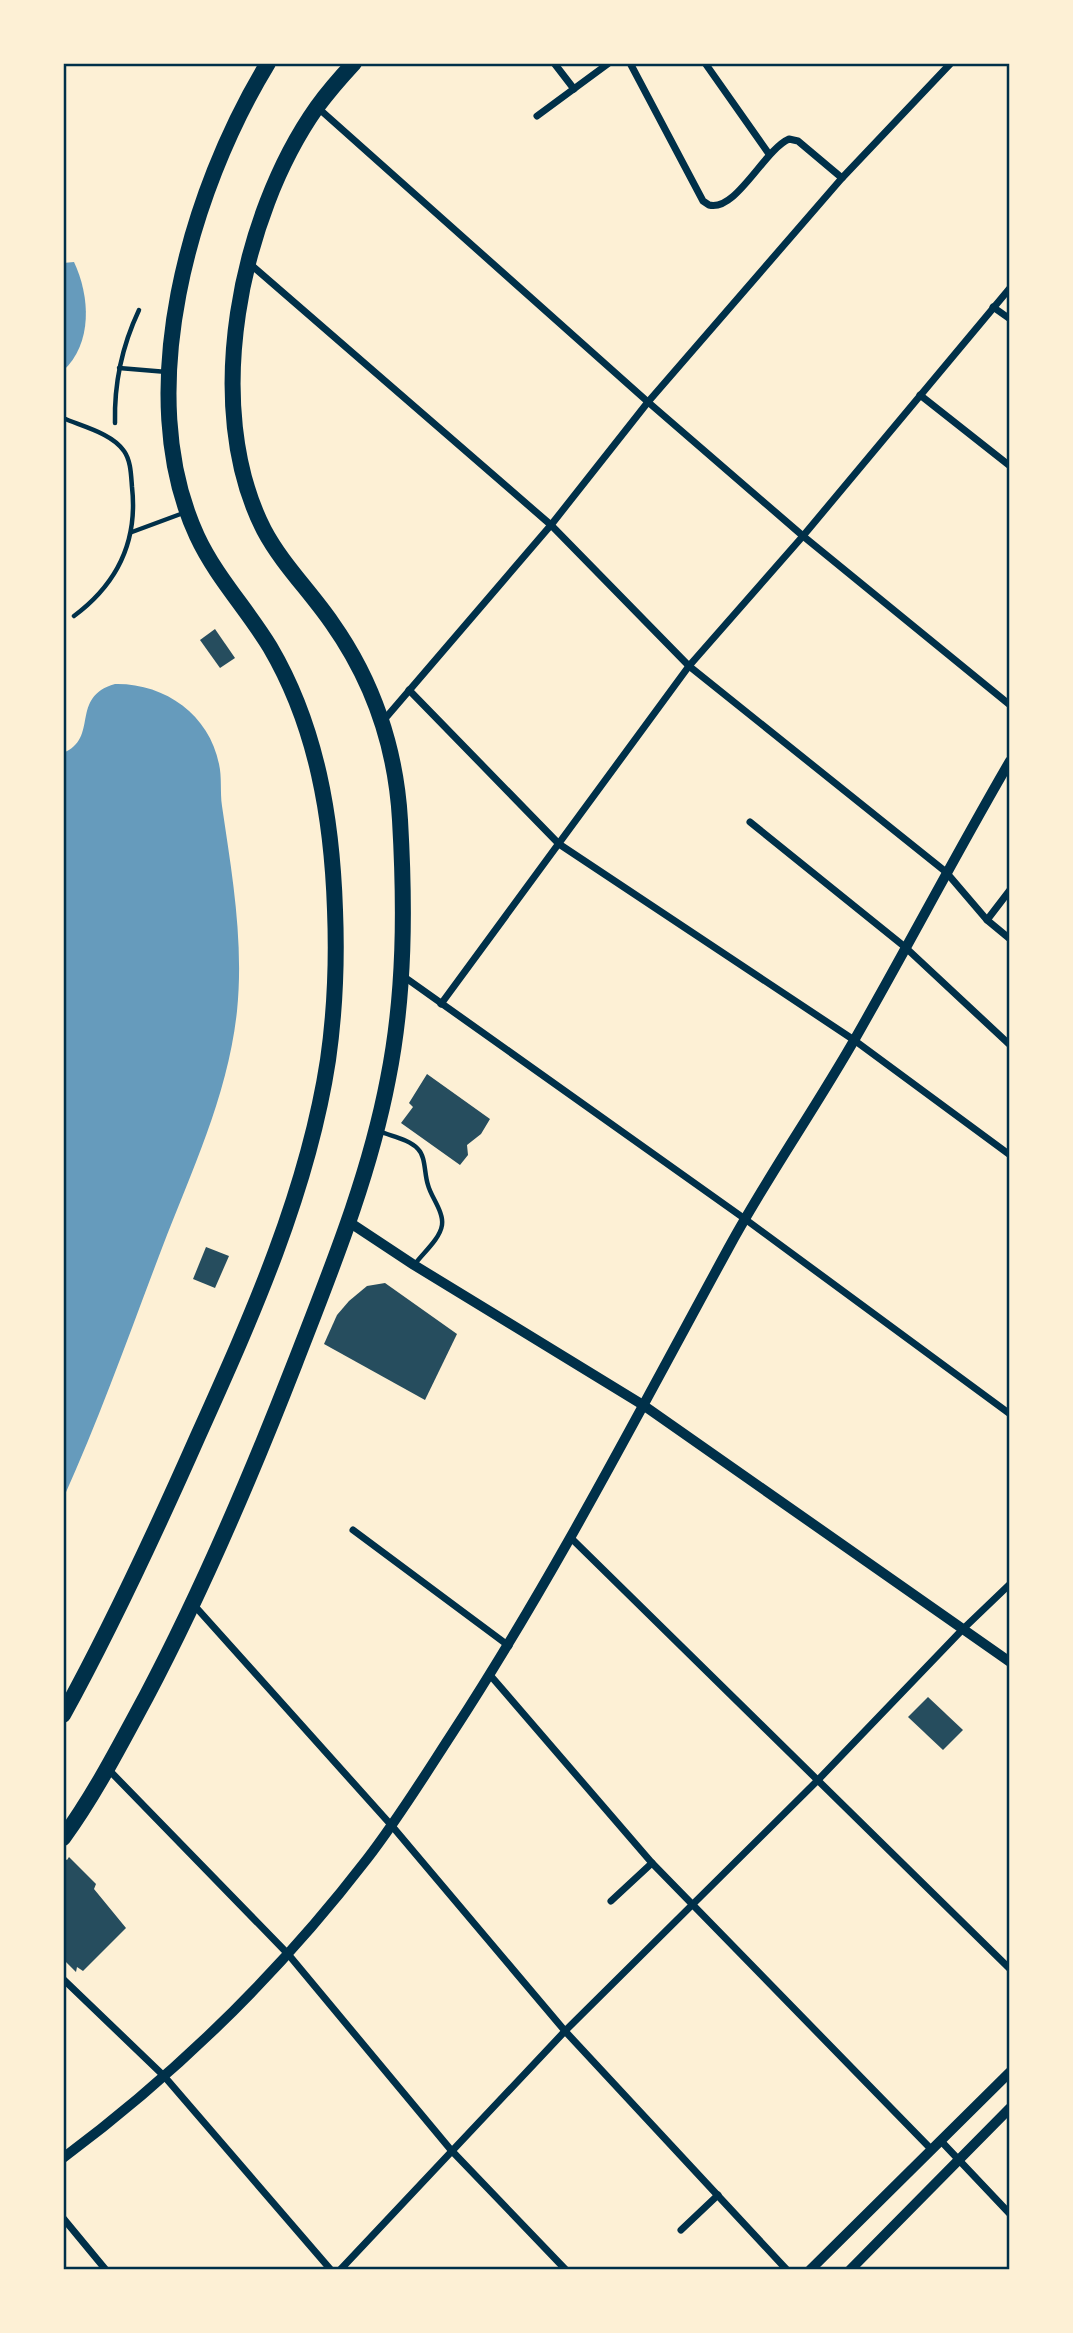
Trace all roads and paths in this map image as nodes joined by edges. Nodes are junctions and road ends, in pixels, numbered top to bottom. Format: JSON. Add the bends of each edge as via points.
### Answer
{"nodes":[{"id":1,"x":268,"y":63,"type":"edge"},
{"id":2,"x":354,"y":63,"type":"edge"},
{"id":3,"x":554,"y":63,"type":"edge"},
{"id":4,"x":609,"y":63,"type":"edge"},
{"id":5,"x":630,"y":63,"type":"edge"},
{"id":6,"x":705,"y":63,"type":"edge"},
{"id":7,"x":951,"y":63,"type":"edge"},
{"id":8,"x":574,"y":89,"type":"junction"},
{"id":9,"x":317,"y":107,"type":"junction"},
{"id":10,"x":537,"y":116,"type":"dead end"},
{"id":11,"x":769,"y":154,"type":"junction"},
{"id":12,"x":842,"y":178,"type":"junction"},
{"id":13,"x":248,"y":263,"type":"junction"},
{"id":14,"x":1010,"y":288,"type":"edge"},
{"id":15,"x":993,"y":307,"type":"junction"},
{"id":16,"x":139,"y":310,"type":"dead end"},
{"id":17,"x":1010,"y":319,"type":"edge"},
{"id":18,"x":119,"y":369,"type":"junction"},
{"id":19,"x":169,"y":372,"type":"junction"},
{"id":20,"x":920,"y":396,"type":"junction"},
{"id":21,"x":648,"y":402,"type":"junction"},
{"id":22,"x":63,"y":418,"type":"edge"},
{"id":23,"x":115,"y":423,"type":"dead end"},
{"id":24,"x":1010,"y":466,"type":"edge"},
{"id":25,"x":187,"y":512,"type":"junction"},
{"id":26,"x":551,"y":525,"type":"junction"},
{"id":27,"x":131,"y":532,"type":"junction"},
{"id":28,"x":803,"y":536,"type":"junction"},
{"id":29,"x":74,"y":616,"type":"dead end"},
{"id":30,"x":690,"y":666,"type":"junction"},
{"id":31,"x":409,"y":690,"type":"junction"},
{"id":32,"x":1010,"y":705,"type":"edge"},
{"id":33,"x":382,"y":721,"type":"junction"},
{"id":34,"x":1010,"y":761,"type":"edge"},
{"id":35,"x":750,"y":822,"type":"dead end"},
{"id":36,"x":559,"y":844,"type":"junction"},
{"id":37,"x":946,"y":872,"type":"junction"},
{"id":38,"x":1010,"y":890,"type":"edge"},
{"id":39,"x":987,"y":920,"type":"junction"},
{"id":40,"x":1010,"y":939,"type":"edge"},
{"id":41,"x":905,"y":947,"type":"junction"},
{"id":42,"x":402,"y":975,"type":"junction"},
{"id":43,"x":441,"y":1004,"type":"junction"},
{"id":44,"x":855,"y":1040,"type":"junction"},
{"id":45,"x":1010,"y":1045,"type":"edge"},
{"id":46,"x":376,"y":1130,"type":"junction"},
{"id":47,"x":1010,"y":1155,"type":"edge"},
{"id":48,"x":744,"y":1219,"type":"junction"},
{"id":49,"x":349,"y":1222,"type":"junction"},
{"id":50,"x":414,"y":1265,"type":"junction"},
{"id":51,"x":643,"y":1405,"type":"junction"},
{"id":52,"x":1010,"y":1414,"type":"edge"},
{"id":53,"x":353,"y":1530,"type":"dead end"},
{"id":54,"x":571,"y":1538,"type":"junction"},
{"id":55,"x":1010,"y":1584,"type":"edge"},
{"id":56,"x":192,"y":1604,"type":"junction"},
{"id":57,"x":962,"y":1630,"type":"junction"},
{"id":58,"x":509,"y":1646,"type":"junction"},
{"id":59,"x":1010,"y":1662,"type":"edge"},
{"id":60,"x":491,"y":1675,"type":"junction"},
{"id":61,"x":63,"y":1715,"type":"edge"},
{"id":62,"x":107,"y":1768,"type":"junction"},
{"id":63,"x":818,"y":1780,"type":"junction"},
{"id":64,"x":392,"y":1826,"type":"junction"},
{"id":65,"x":63,"y":1838,"type":"edge"},
{"id":66,"x":652,"y":1863,"type":"junction"},
{"id":67,"x":611,"y":1901,"type":"dead end"},
{"id":68,"x":691,"y":1904,"type":"junction"},
{"id":69,"x":288,"y":1954,"type":"junction"},
{"id":70,"x":1010,"y":1969,"type":"edge"},
{"id":71,"x":63,"y":1979,"type":"edge"},
{"id":72,"x":565,"y":2031,"type":"junction"},
{"id":73,"x":1010,"y":2072,"type":"edge"},
{"id":74,"x":164,"y":2076,"type":"junction"},
{"id":75,"x":1010,"y":2108,"type":"edge"},
{"id":76,"x":940,"y":2140,"type":"junction"},
{"id":77,"x":931,"y":2149,"type":"junction"},
{"id":78,"x":451,"y":2150,"type":"junction"},
{"id":79,"x":63,"y":2158,"type":"edge"},
{"id":80,"x":959,"y":2158,"type":"junction"},
{"id":81,"x":718,"y":2196,"type":"junction"},
{"id":82,"x":1010,"y":2214,"type":"edge"},
{"id":83,"x":63,"y":2218,"type":"edge"},
{"id":84,"x":681,"y":2231,"type":"dead end"},
{"id":85,"x":106,"y":2270,"type":"edge"},
{"id":86,"x":331,"y":2270,"type":"edge"},
{"id":87,"x":340,"y":2270,"type":"edge"},
{"id":88,"x":566,"y":2270,"type":"edge"},
{"id":89,"x":786,"y":2270,"type":"edge"},
{"id":90,"x":810,"y":2270,"type":"edge"},
{"id":91,"x":850,"y":2270,"type":"edge"}],
"edges":[{"from":1,"to":19,"type":"highway","via":[[205,192],[185,267]]},
{"from":2,"to":9,"type":"highway"},
{"from":3,"to":8,"type":"street"},
{"from":4,"to":8,"type":"street"},
{"from":5,"to":11,"type":"street","via":[[709,205],[721,205],[734,196]]},
{"from":6,"to":11,"type":"street"},
{"from":7,"to":12,"type":"street"},
{"from":8,"to":10,"type":"street"},
{"from":9,"to":13,"type":"highway","via":[[274,188]]},
{"from":9,"to":21,"type":"street"},
{"from":11,"to":12,"type":"street","via":[[781,142],[798,141]]},
{"from":12,"to":21,"type":"street"},
{"from":13,"to":26,"type":"street"},
{"from":13,"to":33,"type":"highway","via":[[233,378],[246,478],[264,529],[346,643]]},
{"from":14,"to":15,"type":"street"},
{"from":15,"to":17,"type":"street"},
{"from":15,"to":20,"type":"street"},
{"from":16,"to":18,"type":"lane"},
{"from":18,"to":19,"type":"lane"},
{"from":18,"to":23,"type":"lane"},
{"from":19,"to":25,"type":"highway","via":[[170,442]]},
{"from":20,"to":24,"type":"street"},
{"from":20,"to":28,"type":"street"},
{"from":21,"to":26,"type":"street"},
{"from":21,"to":28,"type":"street"},
{"from":22,"to":27,"type":"lane","via":[[110,439],[124,451],[132,490]]},
{"from":25,"to":27,"type":"lane"},
{"from":25,"to":61,"type":"highway","via":[[212,565],[283,671],[317,760],[335,907],[332,1025],[305,1159],[258,1299],[140,1566]]},
{"from":26,"to":30,"type":"street"},
{"from":26,"to":31,"type":"street"},
{"from":27,"to":29,"type":"lane","via":[[111,580]]},
{"from":28,"to":30,"type":"street"},
{"from":28,"to":32,"type":"street"},
{"from":30,"to":36,"type":"street"},
{"from":30,"to":37,"type":"street"},
{"from":31,"to":33,"type":"street"},
{"from":31,"to":36,"type":"street"},
{"from":33,"to":42,"type":"highway","via":[[400,817]]},
{"from":34,"to":37,"type":"street"},
{"from":35,"to":41,"type":"street"},
{"from":36,"to":43,"type":"street"},
{"from":36,"to":44,"type":"street"},
{"from":37,"to":39,"type":"street"},
{"from":37,"to":41,"type":"street"},
{"from":38,"to":39,"type":"street"},
{"from":39,"to":40,"type":"street"},
{"from":41,"to":44,"type":"street"},
{"from":41,"to":45,"type":"street"},
{"from":42,"to":43,"type":"street"},
{"from":42,"to":46,"type":"highway","via":[[394,1047]]},
{"from":43,"to":48,"type":"street"},
{"from":44,"to":47,"type":"street"},
{"from":44,"to":48,"type":"street"},
{"from":46,"to":49,"type":"highway"},
{"from":46,"to":50,"type":"lane","via":[[419,1149],[442,1216],[439,1234]]},
{"from":48,"to":51,"type":"street"},
{"from":48,"to":52,"type":"street"},
{"from":49,"to":50,"type":"street"},
{"from":49,"to":56,"type":"highway","via":[[263,1444]]},
{"from":50,"to":51,"type":"street"},
{"from":51,"to":54,"type":"street"},
{"from":51,"to":57,"type":"street"},
{"from":53,"to":58,"type":"street"},
{"from":54,"to":58,"type":"street"},
{"from":54,"to":63,"type":"street"},
{"from":55,"to":57,"type":"street"},
{"from":56,"to":62,"type":"highway"},
{"from":56,"to":64,"type":"street"},
{"from":57,"to":59,"type":"street"},
{"from":57,"to":63,"type":"street"},
{"from":58,"to":60,"type":"street"},
{"from":60,"to":64,"type":"street"},
{"from":60,"to":66,"type":"street"},
{"from":62,"to":65,"type":"highway"},
{"from":62,"to":69,"type":"street"},
{"from":63,"to":68,"type":"street"},
{"from":63,"to":70,"type":"street"},
{"from":64,"to":69,"type":"street"},
{"from":64,"to":72,"type":"street"},
{"from":66,"to":67,"type":"street"},
{"from":66,"to":68,"type":"street"},
{"from":68,"to":72,"type":"street"},
{"from":68,"to":77,"type":"street"},
{"from":69,"to":74,"type":"street"},
{"from":69,"to":78,"type":"street"},
{"from":71,"to":74,"type":"street"},
{"from":72,"to":78,"type":"street"},
{"from":72,"to":81,"type":"street"},
{"from":73,"to":76,"type":"street"},
{"from":74,"to":79,"type":"street"},
{"from":74,"to":86,"type":"street"},
{"from":75,"to":80,"type":"street"},
{"from":76,"to":77,"type":"street"},
{"from":76,"to":80,"type":"street"},
{"from":77,"to":90,"type":"street"},
{"from":78,"to":87,"type":"street"},
{"from":78,"to":88,"type":"street"},
{"from":80,"to":82,"type":"street"},
{"from":80,"to":91,"type":"street"},
{"from":81,"to":84,"type":"street"},
{"from":81,"to":89,"type":"street"},
{"from":83,"to":85,"type":"street"}]}
